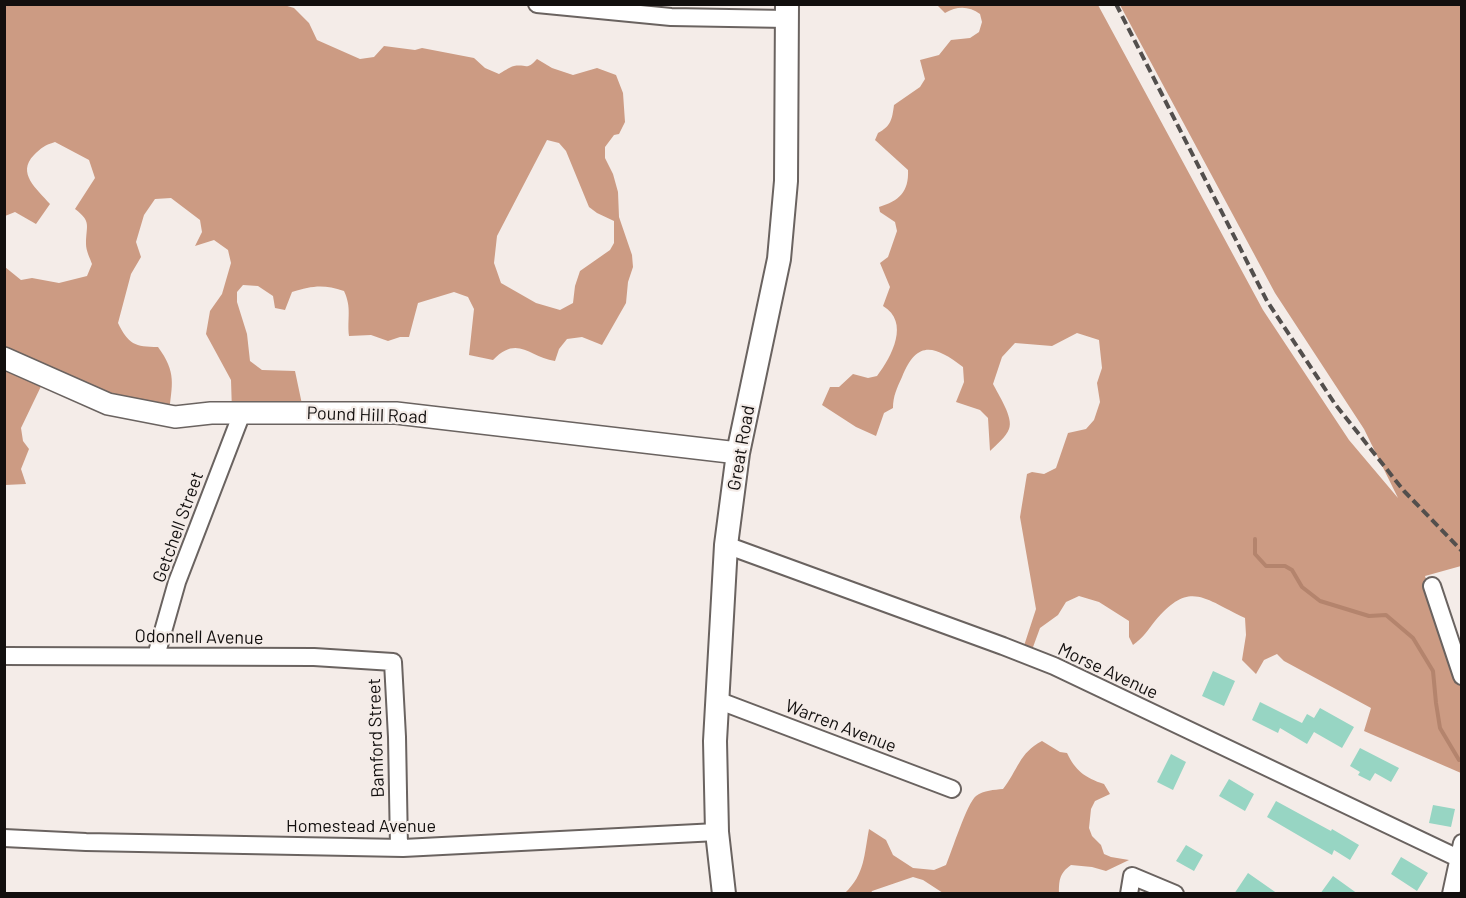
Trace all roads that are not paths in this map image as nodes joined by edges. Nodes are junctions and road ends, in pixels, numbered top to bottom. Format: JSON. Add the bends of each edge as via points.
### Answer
{"nodes":[{"id":1,"x":537,"y":4,"type":"edge"},
{"id":2,"x":787,"y":12,"type":"edge"},
{"id":3,"x":4,"y":358,"type":"edge"},
{"id":4,"x":242,"y":413,"type":"junction"},
{"id":5,"x":738,"y":453,"type":"junction"},
{"id":6,"x":726,"y":545,"type":"junction"},
{"id":7,"x":1432,"y":586,"type":"dead end"},
{"id":8,"x":4,"y":656,"type":"edge"},
{"id":9,"x":156,"y":656,"type":"junction"},
{"id":10,"x":393,"y":662,"type":"joint"},
{"id":11,"x":1461,"y":676,"type":"edge"},
{"id":12,"x":717,"y":700,"type":"junction"},
{"id":13,"x":952,"y":789,"type":"dead end"},
{"id":14,"x":717,"y":832,"type":"junction"},
{"id":15,"x":4,"y":838,"type":"edge"},
{"id":16,"x":399,"y":847,"type":"junction"},
{"id":17,"x":1460,"y":854,"type":"edge"},
{"id":18,"x":724,"y":894,"type":"edge"},
{"id":19,"x":1129,"y":894,"type":"edge"},
{"id":20,"x":1175,"y":894,"type":"edge"},
{"id":21,"x":1451,"y":894,"type":"edge"}],
"edges":[{"from":1,"to":2,"type":"street","via":[[671,17]]},
{"from":2,"to":5,"type":"main road","name":"Great Road","via":[[786,182],[779,259]]},
{"from":3,"to":4,"type":"street","name":"Pound Hill Road","via":[[108,404],[175,417]]},
{"from":4,"to":5,"type":"street","name":"Pound Hill Road","via":[[396,413]]},
{"from":4,"to":9,"type":"street","name":"Getchell Street","via":[[177,582]]},
{"from":5,"to":6,"type":"main road","name":"Great Road"},
{"from":6,"to":12,"type":"main road","name":"Great Road"},
{"from":6,"to":17,"type":"street","name":"Morse Avenue","via":[[1054,666]]},
{"from":7,"to":11,"type":"street"},
{"from":8,"to":9,"type":"street","name":"Odonnell Avenue"},
{"from":9,"to":10,"type":"street","name":"Odonnell Avenue"},
{"from":10,"to":16,"type":"street","name":"Bamford Street"},
{"from":12,"to":13,"type":"street","name":"Warren Avenue"},
{"from":12,"to":14,"type":"main road","name":"Great Road"},
{"from":14,"to":16,"type":"street","name":"Homestead Avenue"},
{"from":14,"to":18,"type":"main road","name":"Great Road"},
{"from":15,"to":16,"type":"street","name":"Homestead Avenue"},
{"from":17,"to":21,"type":"street"},
{"from":19,"to":20,"type":"street","via":[[1132,876]]}]}
